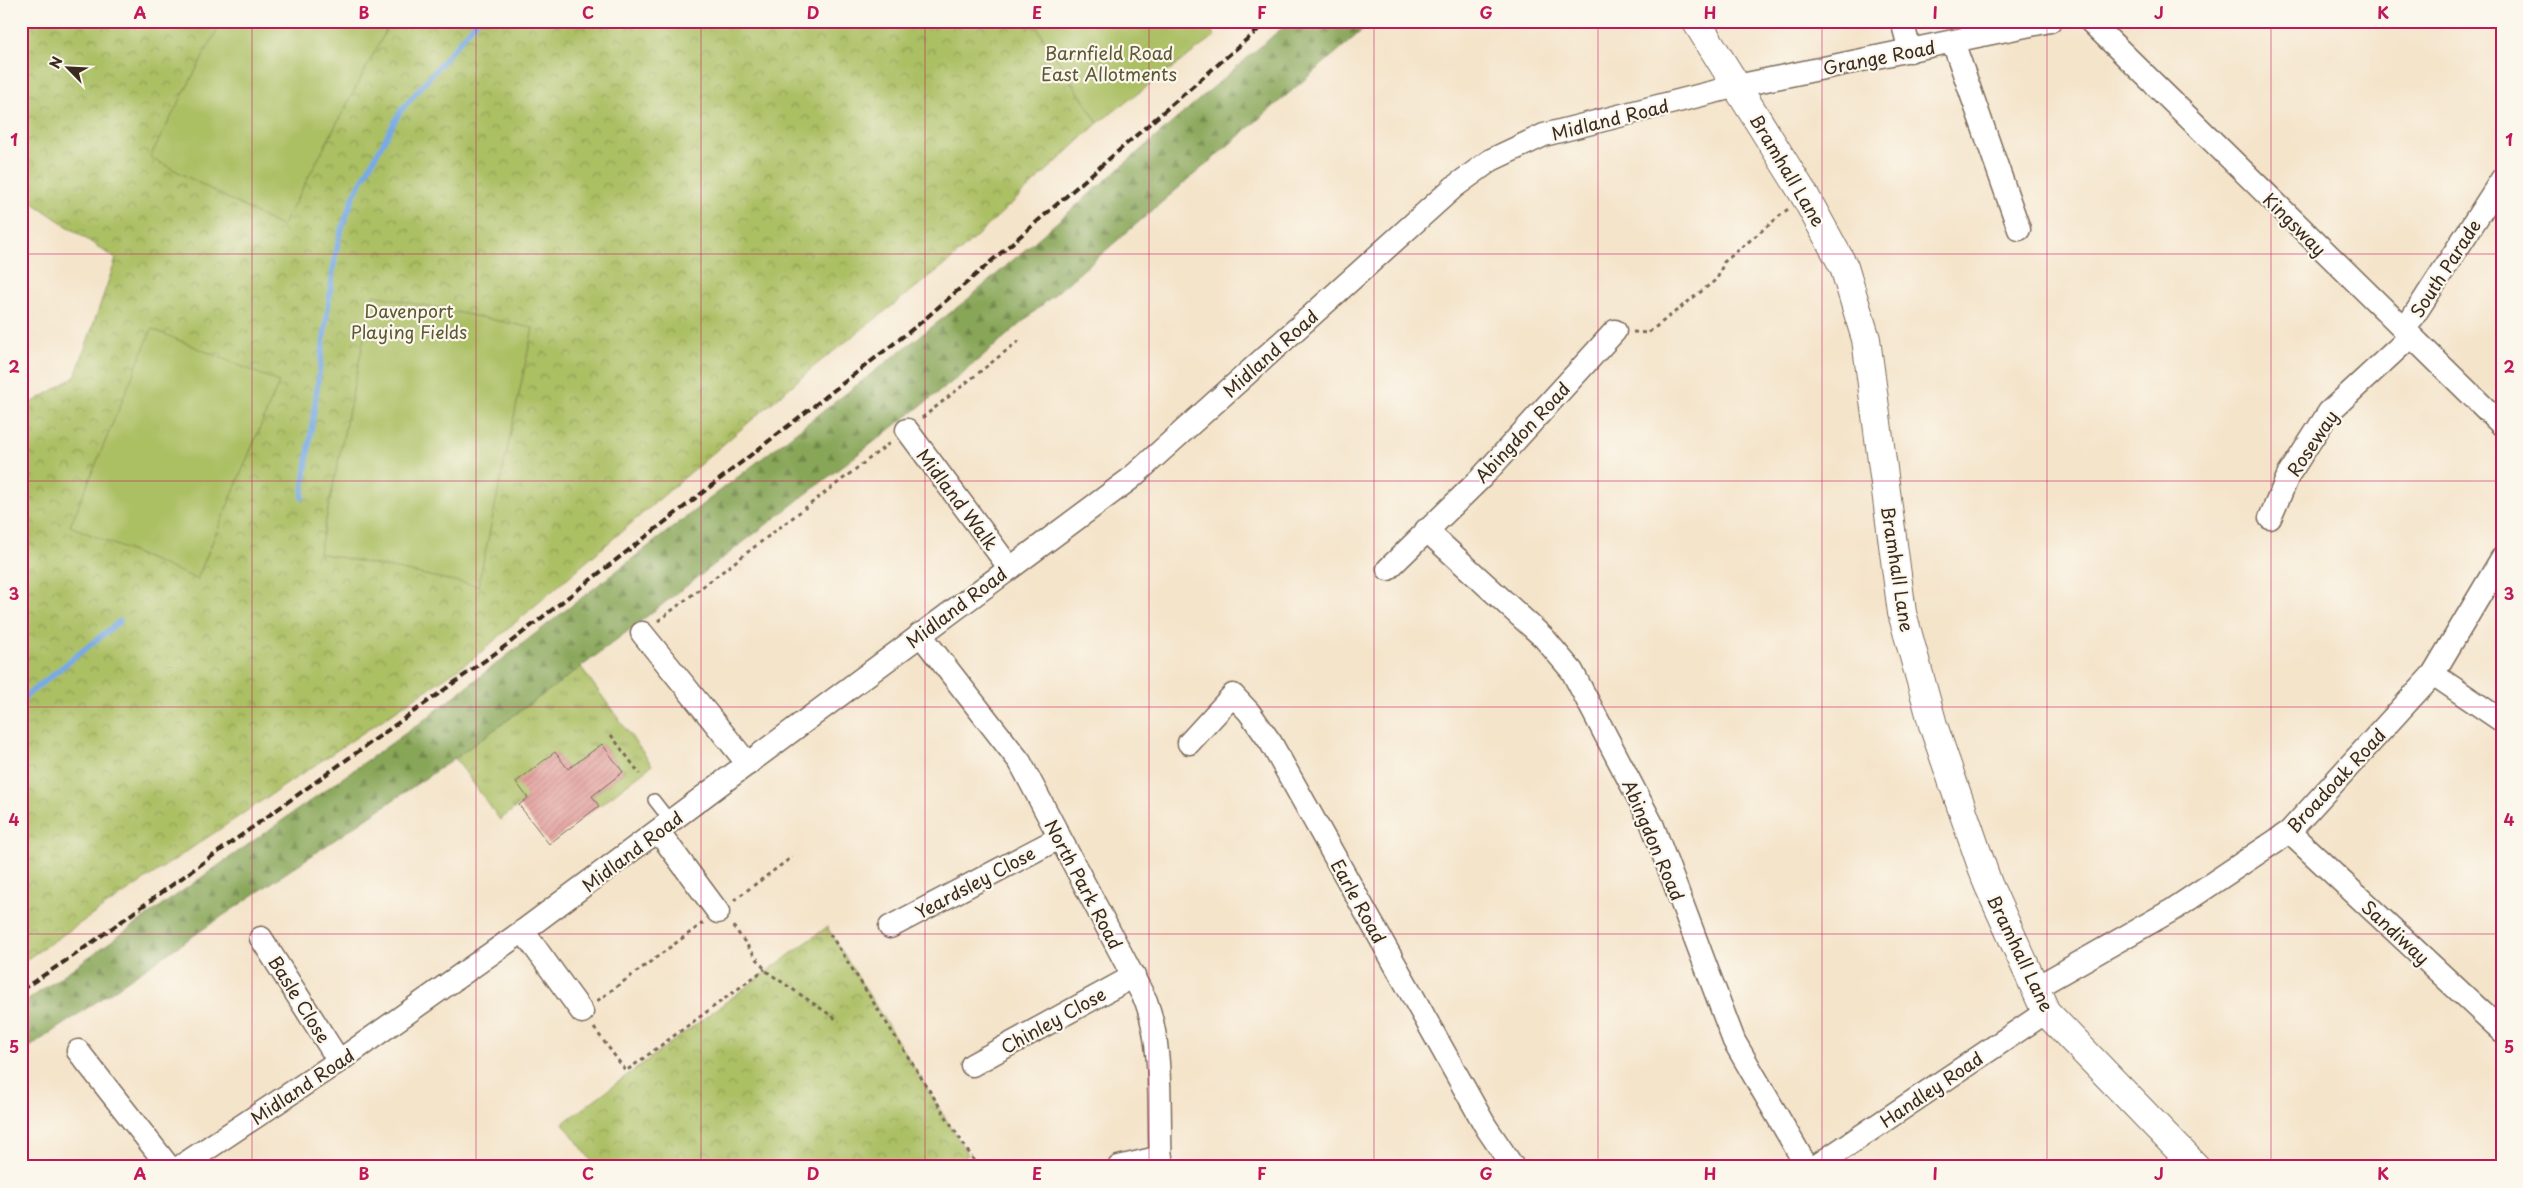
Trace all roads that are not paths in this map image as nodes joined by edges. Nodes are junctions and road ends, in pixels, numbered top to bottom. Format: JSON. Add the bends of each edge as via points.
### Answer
{"nodes":[{"id":1,"x":1696,"y":21,"type":"edge"},
{"id":2,"x":1902,"y":21,"type":"edge"},
{"id":3,"x":2050,"y":21,"type":"edge"},
{"id":4,"x":2090,"y":21,"type":"edge"},
{"id":5,"x":1953,"y":42,"type":"junction"},
{"id":6,"x":1910,"y":51,"type":"junction"},
{"id":7,"x":1737,"y":86,"type":"junction"},
{"id":8,"x":2502,"y":179,"type":"edge"},
{"id":9,"x":2019,"y":230,"type":"dead end"},
{"id":10,"x":1615,"y":331,"type":"road end"},
{"id":11,"x":2407,"y":334,"type":"junction"},
{"id":12,"x":2502,"y":425,"type":"edge"},
{"id":13,"x":906,"y":430,"type":"road end"},
{"id":14,"x":2270,"y":518,"type":"dead end"},
{"id":15,"x":1426,"y":530,"type":"junction"},
{"id":16,"x":2502,"y":558,"type":"edge"},
{"id":17,"x":1009,"y":567,"type":"junction"},
{"id":18,"x":1388,"y":568,"type":"dead end"},
{"id":19,"x":642,"y":633,"type":"road end"},
{"id":20,"x":920,"y":634,"type":"junction"},
{"id":21,"x":2432,"y":674,"type":"junction"},
{"id":22,"x":2502,"y":722,"type":"edge"},
{"id":23,"x":1189,"y":743,"type":"dead end"},
{"id":24,"x":748,"y":764,"type":"junction"},
{"id":25,"x":654,"y":800,"type":"dead end"},
{"id":26,"x":665,"y":827,"type":"junction"},
{"id":27,"x":2289,"y":832,"type":"junction"},
{"id":28,"x":1059,"y":838,"type":"junction"},
{"id":29,"x":719,"y":911,"type":"road end"},
{"id":30,"x":890,"y":927,"type":"dead end"},
{"id":31,"x":523,"y":931,"type":"junction"},
{"id":32,"x":261,"y":938,"type":"dead end"},
{"id":33,"x":1134,"y":976,"type":"junction"},
{"id":34,"x":2041,"y":1000,"type":"junction"},
{"id":35,"x":582,"y":1012,"type":"road end"},
{"id":36,"x":2502,"y":1031,"type":"edge"},
{"id":37,"x":78,"y":1051,"type":"dead end"},
{"id":38,"x":339,"y":1061,"type":"junction"},
{"id":39,"x":972,"y":1065,"type":"dead end"},
{"id":40,"x":1161,"y":1162,"type":"edge"},
{"id":41,"x":169,"y":1167,"type":"edge"},
{"id":42,"x":180,"y":1167,"type":"edge"},
{"id":43,"x":1119,"y":1167,"type":"edge"},
{"id":44,"x":1513,"y":1167,"type":"edge"},
{"id":45,"x":1807,"y":1167,"type":"edge"},
{"id":46,"x":1815,"y":1167,"type":"edge"},
{"id":47,"x":2196,"y":1167,"type":"edge"}],
"edges":[{"from":1,"to":7,"type":"main road","name":"Bramhall Lane"},
{"from":2,"to":6,"type":"street"},
{"from":3,"to":5,"type":"street","name":"Grange Road"},
{"from":4,"to":11,"type":"street","name":"Kingsway"},
{"from":5,"to":6,"type":"street","name":"Grange Road"},
{"from":5,"to":9,"type":"street"},
{"from":6,"to":7,"type":"street","name":"Grange Road"},
{"from":7,"to":17,"type":"street","name":"Midland Road","via":[[1544,135],[1491,160],[1454,187],[1130,479]]},
{"from":7,"to":34,"type":"main road","name":"Bramhall Lane","via":[[1805,196],[1844,267],[1866,339],[1902,613],[1933,725],[1988,884]]},
{"from":8,"to":11,"type":"street","name":"South Parade"},
{"from":10,"to":15,"type":"street","name":"Abingdon Road","via":[[1481,478]]},
{"from":11,"to":12,"type":"street","name":"Kingsway"},
{"from":11,"to":14,"type":"street","name":"Roseway","via":[[2329,412],[2289,474]]},
{"from":13,"to":17,"type":"street","name":"Midland Walk"},
{"from":15,"to":18,"type":"street","name":"Abingdon Road"},
{"from":15,"to":45,"type":"street","name":"Abingdon Road","via":[[1544,638],[1572,671],[1652,824],[1734,1041]]},
{"from":16,"to":21,"type":"street","name":"Broadoak Road"},
{"from":17,"to":20,"type":"street","name":"Midland Road"},
{"from":19,"to":24,"type":"street"},
{"from":20,"to":24,"type":"street","name":"Midland Road"},
{"from":20,"to":28,"type":"street","name":"North Park Road","via":[[1020,762]]},
{"from":21,"to":22,"type":"street"},
{"from":21,"to":27,"type":"street","name":"Broadoak Road"},
{"from":23,"to":44,"type":"street","name":"Earle Road","via":[[1233,695],[1249,712],[1271,743],[1486,1127]]},
{"from":24,"to":26,"type":"street","name":"Midland Road"},
{"from":25,"to":26,"type":"lane"},
{"from":26,"to":29,"type":"street"},
{"from":26,"to":31,"type":"street","name":"Midland Road"},
{"from":27,"to":34,"type":"street","name":"Broadoak Road"},
{"from":27,"to":36,"type":"street","name":"Sandiway"},
{"from":28,"to":30,"type":"street","name":"Yeardsley Close"},
{"from":28,"to":33,"type":"street","name":"North Park Road"},
{"from":31,"to":35,"type":"street"},
{"from":31,"to":38,"type":"street","name":"Midland Road"},
{"from":32,"to":38,"type":"street","name":"Basle Close"},
{"from":33,"to":39,"type":"street","name":"Chinley Close"},
{"from":33,"to":40,"type":"street","name":"North Park Road","via":[[1152,1018],[1156,1040]]},
{"from":34,"to":46,"type":"street","name":"Handley Road"},
{"from":34,"to":47,"type":"main road","name":"Bramhall Lane"},
{"from":37,"to":41,"type":"street"},
{"from":38,"to":42,"type":"street","name":"Midland Road"},
{"from":40,"to":43,"type":"street"}]}
